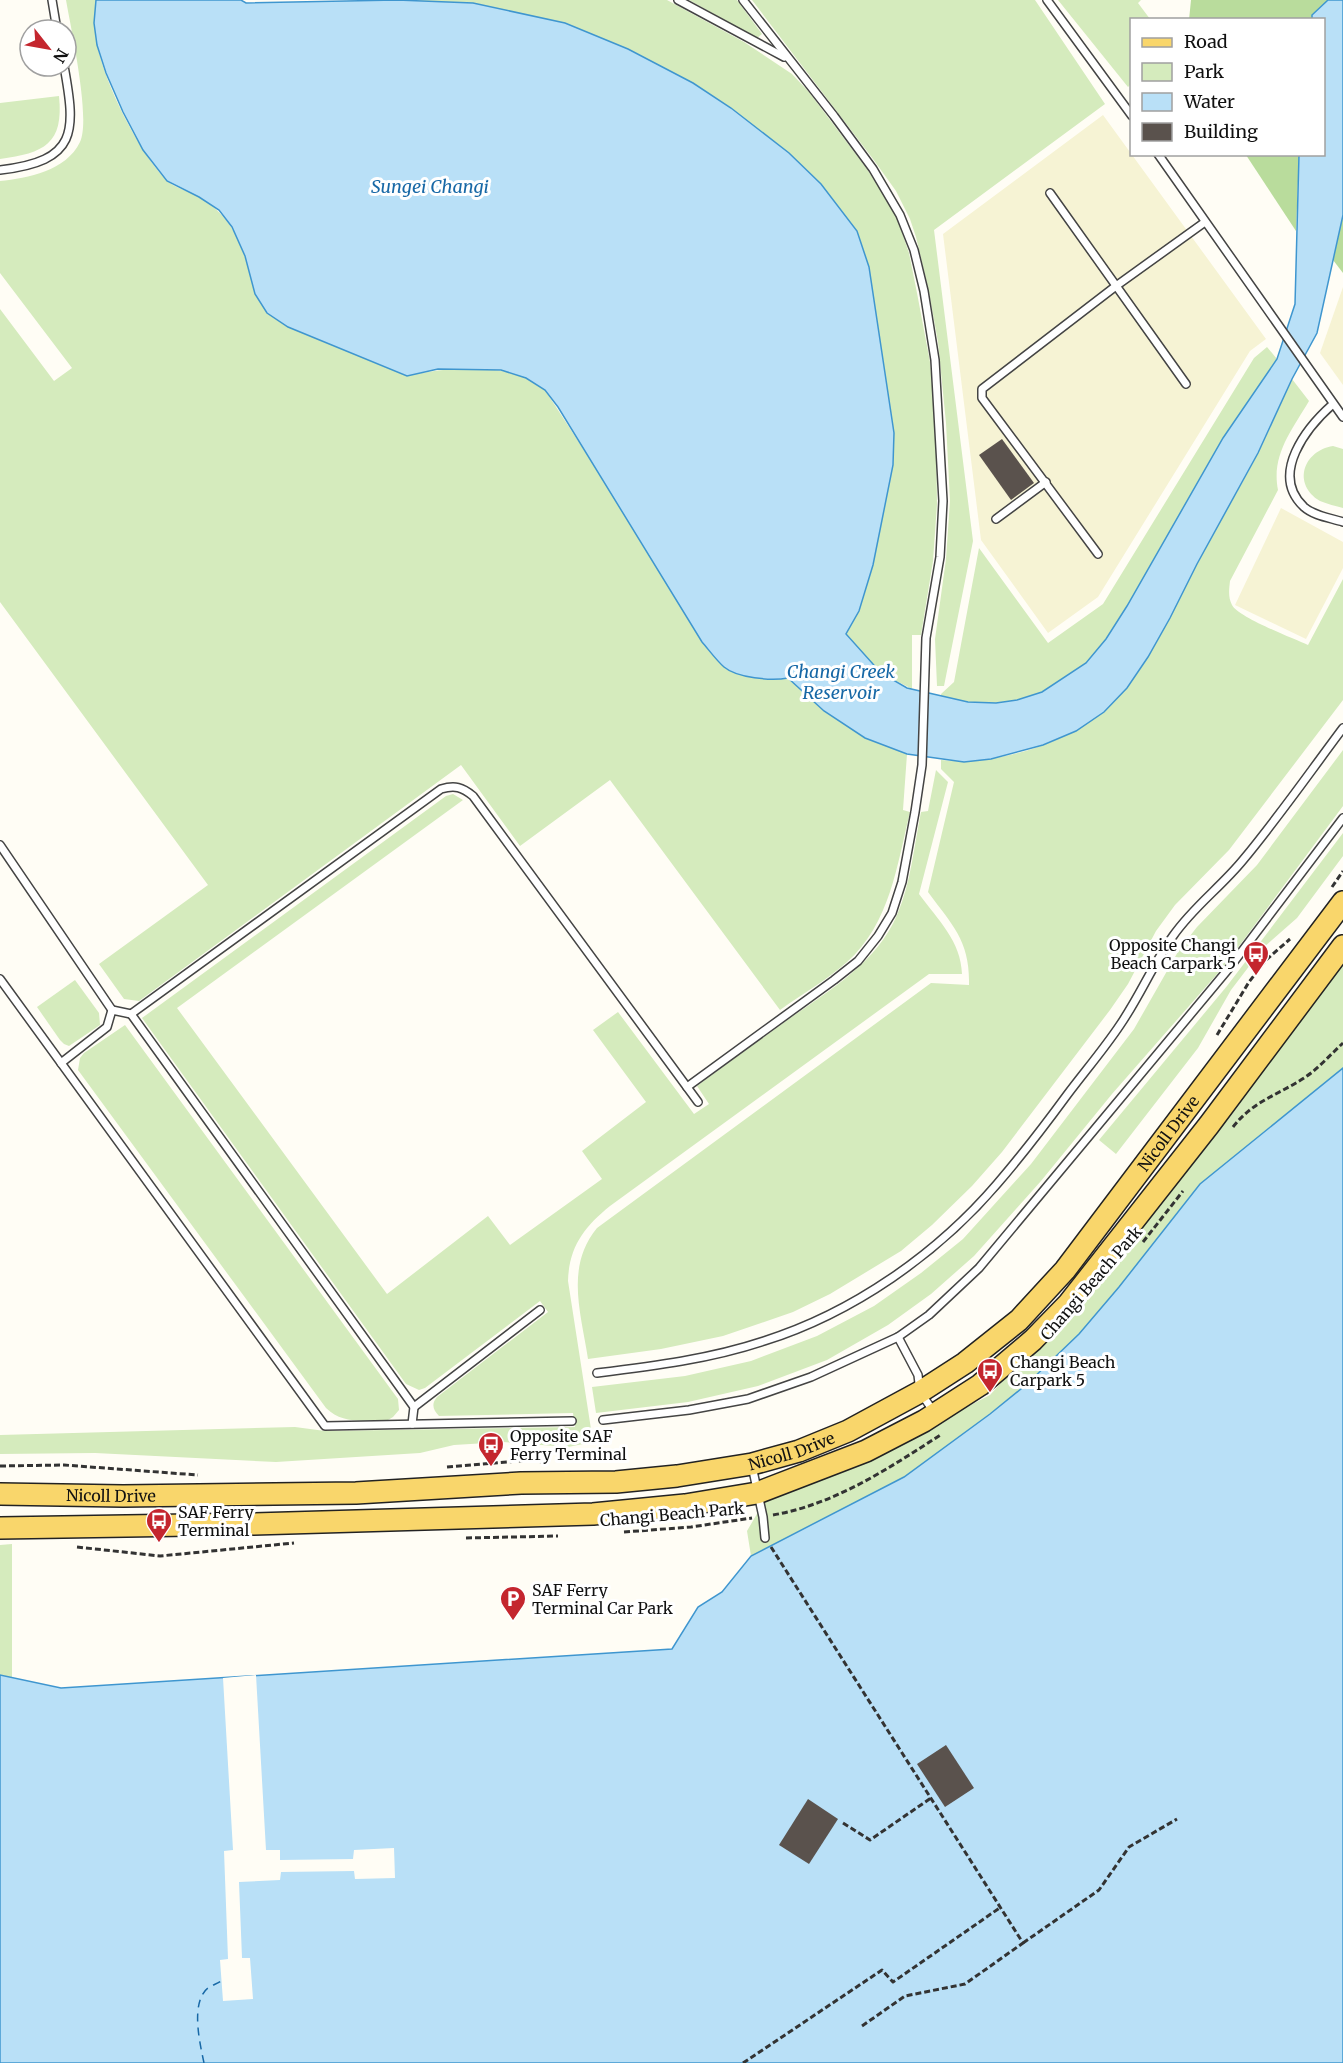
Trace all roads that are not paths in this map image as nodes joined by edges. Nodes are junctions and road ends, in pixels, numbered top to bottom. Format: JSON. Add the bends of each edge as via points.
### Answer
{"nodes":[{"id":1,"x":52,"y":0,"type":"edge"},
{"id":2,"x":678,"y":0,"type":"edge"},
{"id":3,"x":744,"y":0,"type":"edge"},
{"id":4,"x":1047,"y":0,"type":"edge"},
{"id":5,"x":55,"y":18,"type":"edge"},
{"id":6,"x":789,"y":60,"type":"junction"},
{"id":7,"x":66,"y":78,"type":"edge"},
{"id":8,"x":1130,"y":115,"type":"edge"},
{"id":9,"x":1159,"y":156,"type":"edge"},
{"id":10,"x":0,"y":170,"type":"edge"},
{"id":11,"x":1050,"y":193,"type":"dead end"},
{"id":12,"x":1205,"y":222,"type":"junction"},
{"id":13,"x":1116,"y":286,"type":"junction"},
{"id":14,"x":1186,"y":384,"type":"dead end"},
{"id":15,"x":1333,"y":404,"type":"junction"},
{"id":16,"x":1343,"y":417,"type":"edge"},
{"id":17,"x":1046,"y":482,"type":"junction"},
{"id":18,"x":996,"y":519,"type":"dead end"},
{"id":19,"x":1343,"y":522,"type":"edge"},
{"id":20,"x":1098,"y":555,"type":"dead end"},
{"id":21,"x":1343,"y":728,"type":"edge"},
{"id":22,"x":1343,"y":818,"type":"edge"},
{"id":23,"x":0,"y":845,"type":"edge"},
{"id":24,"x":1343,"y":902,"type":"edge"},
{"id":25,"x":1343,"y":946,"type":"edge"},
{"id":26,"x":0,"y":979,"type":"edge"},
{"id":27,"x":112,"y":1010,"type":"junction"},
{"id":28,"x":131,"y":1014,"type":"junction"},
{"id":29,"x":61,"y":1063,"type":"junction"},
{"id":30,"x":1236,"y":1066,"type":"junction"},
{"id":31,"x":687,"y":1087,"type":"junction"},
{"id":32,"x":698,"y":1102,"type":"dead end"},
{"id":33,"x":540,"y":1311,"type":"dead end"},
{"id":34,"x":898,"y":1337,"type":"junction"},
{"id":35,"x":597,"y":1373,"type":"dead end"},
{"id":36,"x":920,"y":1392,"type":"junction"},
{"id":37,"x":414,"y":1407,"type":"junction"},
{"id":38,"x":603,"y":1420,"type":"dead end"},
{"id":39,"x":572,"y":1421,"type":"dead end"},
{"id":40,"x":941,"y":1422,"type":"junction"},
{"id":41,"x":412,"y":1424,"type":"junction"},
{"id":42,"x":752,"y":1464,"type":"junction"},
{"id":43,"x":758,"y":1492,"type":"junction"},
{"id":44,"x":1,"y":1494,"type":"edge"},
{"id":45,"x":0,"y":1528,"type":"edge"},
{"id":46,"x":765,"y":1538,"type":"road end"}],
"edges":[{"from":1,"to":5,"type":"lane"},
{"from":2,"to":6,"type":"lane"},
{"from":3,"to":6,"type":"lane"},
{"from":4,"to":8,"type":"lane"},
{"from":6,"to":31,"type":"lane","via":[[873,169],[900,215],[924,291],[935,360],[943,501],[940,557],[926,638],[922,765],[902,882],[892,913],[878,936],[858,961],[834,980]]},
{"from":7,"to":10,"type":"lane","via":[[71,108],[70,132],[64,143],[31,165]]},
{"from":9,"to":12,"type":"lane"},
{"from":11,"to":13,"type":"lane"},
{"from":12,"to":13,"type":"lane"},
{"from":12,"to":15,"type":"lane"},
{"from":13,"to":14,"type":"lane"},
{"from":13,"to":17,"type":"lane","via":[[982,390],[982,398]]},
{"from":15,"to":16,"type":"lane"},
{"from":15,"to":19,"type":"lane","via":[[1320,415],[1294,454],[1290,482],[1305,508]]},
{"from":17,"to":18,"type":"lane"},
{"from":17,"to":20,"type":"lane"},
{"from":21,"to":35,"type":"lane","via":[[1245,858],[1173,936],[1121,1024],[1023,1154],[940,1240],[852,1303],[766,1341],[709,1357]]},
{"from":22,"to":34,"type":"lane","via":[[1230,968],[979,1268],[929,1315]]},
{"from":23,"to":27,"type":"lane"},
{"from":24,"to":30,"type":"main road","name":"Nicoll Drive"},
{"from":25,"to":30,"type":"main road","name":"Nicoll Drive"},
{"from":26,"to":29,"type":"lane"},
{"from":27,"to":28,"type":"lane"},
{"from":27,"to":29,"type":"lane","via":[[107,1027]]},
{"from":28,"to":31,"type":"lane","via":[[441,789],[453,786],[473,796]]},
{"from":28,"to":37,"type":"lane"},
{"from":29,"to":41,"type":"lane","via":[[325,1426]]},
{"from":30,"to":36,"type":"main road","name":"Nicoll Drive","via":[[1019,1320],[965,1363]]},
{"from":30,"to":40,"type":"main road","name":"Nicoll Drive","via":[[1069,1303]]},
{"from":31,"to":32,"type":"lane"},
{"from":33,"to":37,"type":"lane"},
{"from":34,"to":36,"type":"lane","via":[[918,1375]]},
{"from":34,"to":38,"type":"lane","via":[[812,1377],[748,1399]]},
{"from":36,"to":40,"type":"lane"},
{"from":36,"to":42,"type":"main road","name":"Nicoll Drive","via":[[848,1431]]},
{"from":37,"to":41,"type":"lane"},
{"from":39,"to":41,"type":"lane"},
{"from":40,"to":43,"type":"main road","name":"Nicoll Drive"},
{"from":42,"to":43,"type":"lane"},
{"from":42,"to":44,"type":"main road","name":"Nicoll Drive","via":[[616,1482],[356,1492]]},
{"from":43,"to":45,"type":"main road","name":"Nicoll Drive","via":[[685,1505],[593,1514]]},
{"from":43,"to":46,"type":"lane"}]}
